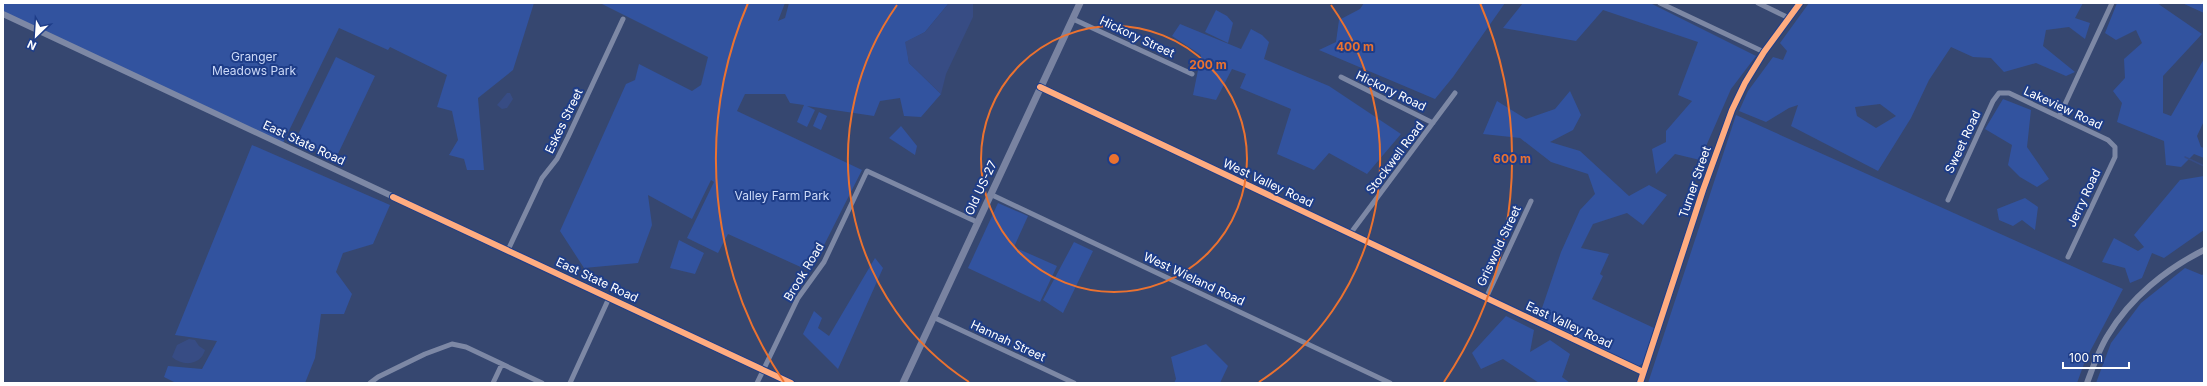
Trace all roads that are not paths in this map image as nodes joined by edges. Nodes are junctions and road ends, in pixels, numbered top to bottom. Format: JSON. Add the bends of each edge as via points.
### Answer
{"nodes":[{"id":1,"x":1080,"y":3,"type":"edge"},
{"id":2,"x":1660,"y":3,"type":"edge"},
{"id":3,"x":1758,"y":3,"type":"edge"},
{"id":4,"x":1800,"y":3,"type":"edge"},
{"id":5,"x":2112,"y":3,"type":"edge"},
{"id":6,"x":3,"y":14,"type":"edge"},
{"id":7,"x":1073,"y":18,"type":"junction"},
{"id":8,"x":1789,"y":18,"type":"junction"},
{"id":9,"x":623,"y":19,"type":"dead end"},
{"id":10,"x":1764,"y":52,"type":"junction"},
{"id":11,"x":1192,"y":74,"type":"dead end"},
{"id":12,"x":1340,"y":77,"type":"dead end"},
{"id":13,"x":1040,"y":87,"type":"junction"},
{"id":14,"x":1454,"y":93,"type":"dead end"},
{"id":15,"x":1999,"y":93,"type":"joint"},
{"id":16,"x":2059,"y":117,"type":"junction"},
{"id":17,"x":1433,"y":123,"type":"junction"},
{"id":18,"x":2115,"y":147,"type":"joint"},
{"id":19,"x":990,"y":194,"type":"junction"},
{"id":20,"x":1948,"y":200,"type":"dead end"},
{"id":21,"x":1531,"y":201,"type":"dead end"},
{"id":22,"x":977,"y":222,"type":"junction"},
{"id":23,"x":1350,"y":234,"type":"junction"},
{"id":24,"x":508,"y":250,"type":"junction"},
{"id":25,"x":2204,"y":250,"type":"edge"},
{"id":26,"x":2068,"y":257,"type":"dead end"},
{"id":27,"x":609,"y":298,"type":"junction"},
{"id":28,"x":1486,"y":298,"type":"junction"},
{"id":29,"x":933,"y":317,"type":"junction"},
{"id":30,"x":502,"y":364,"type":"junction"},
{"id":31,"x":763,"y":370,"type":"junction"},
{"id":32,"x":1643,"y":372,"type":"junction"},
{"id":33,"x":370,"y":383,"type":"edge"},
{"id":34,"x":493,"y":383,"type":"edge"},
{"id":35,"x":542,"y":383,"type":"edge"},
{"id":36,"x":570,"y":383,"type":"edge"},
{"id":37,"x":757,"y":383,"type":"edge"},
{"id":38,"x":791,"y":383,"type":"edge"},
{"id":39,"x":903,"y":383,"type":"edge"},
{"id":40,"x":1072,"y":383,"type":"edge"},
{"id":41,"x":1390,"y":383,"type":"edge"},
{"id":42,"x":1640,"y":383,"type":"edge"},
{"id":43,"x":2087,"y":383,"type":"edge"}],
"edges":[{"from":1,"to":7,"type":"main road","name":"Old US-27"},
{"from":2,"to":10,"type":"street"},
{"from":3,"to":8,"type":"street"},
{"from":4,"to":8,"type":"street","name":"Turner Street"},
{"from":5,"to":16,"type":"street"},
{"from":6,"to":24,"type":"street","name":"East State Road"},
{"from":7,"to":11,"type":"street","name":"Hickory Street"},
{"from":7,"to":13,"type":"main road","name":"Old US-27"},
{"from":8,"to":10,"type":"street","name":"Turner Street"},
{"from":9,"to":24,"type":"street","name":"Eskes Street","via":[[568,138],[557,159],[542,178]]},
{"from":10,"to":32,"type":"street","name":"Turner Street","via":[[1745,83],[1723,134]]},
{"from":12,"to":17,"type":"street","name":"Hickory Road"},
{"from":13,"to":19,"type":"main road","name":"Old US-27"},
{"from":13,"to":23,"type":"street","name":"West Valley Road"},
{"from":14,"to":17,"type":"street","name":"Stockwell Road"},
{"from":15,"to":16,"type":"street","name":"Lakeview Road","via":[[2008,93]]},
{"from":15,"to":20,"type":"street","name":"Sweet Road"},
{"from":16,"to":18,"type":"street","name":"Lakeview Road","via":[[2108,140]]},
{"from":17,"to":23,"type":"street","name":"Stockwell Road"},
{"from":18,"to":26,"type":"street","name":"Jerry Road","via":[[2115,157]]},
{"from":19,"to":22,"type":"main road","name":"Old US-27"},
{"from":19,"to":41,"type":"street","name":"West Wieland Road"},
{"from":21,"to":28,"type":"street","name":"Griswold Street"},
{"from":22,"to":29,"type":"main road","name":"Old US-27"},
{"from":22,"to":31,"type":"street","name":"Brook Road","via":[[867,171],[824,262],[798,298]]},
{"from":23,"to":28,"type":"street","name":"West Valley Road"},
{"from":24,"to":27,"type":"street","name":"East State Road"},
{"from":25,"to":43,"type":"street","via":[[2179,262],[2140,295],[2108,335]]},
{"from":27,"to":31,"type":"street","name":"East State Road"},
{"from":27,"to":36,"type":"street"},
{"from":28,"to":32,"type":"street","name":"East Valley Road"},
{"from":29,"to":39,"type":"main road","name":"Old US-27"},
{"from":29,"to":40,"type":"street","name":"Hannah Street"},
{"from":30,"to":33,"type":"street","via":[[466,347],[452,344],[425,354]]},
{"from":30,"to":34,"type":"street"},
{"from":30,"to":35,"type":"street"},
{"from":31,"to":37,"type":"street","name":"Brook Road"},
{"from":31,"to":38,"type":"street","name":"East State Road"},
{"from":32,"to":42,"type":"street","name":"Turner Street"}]}
